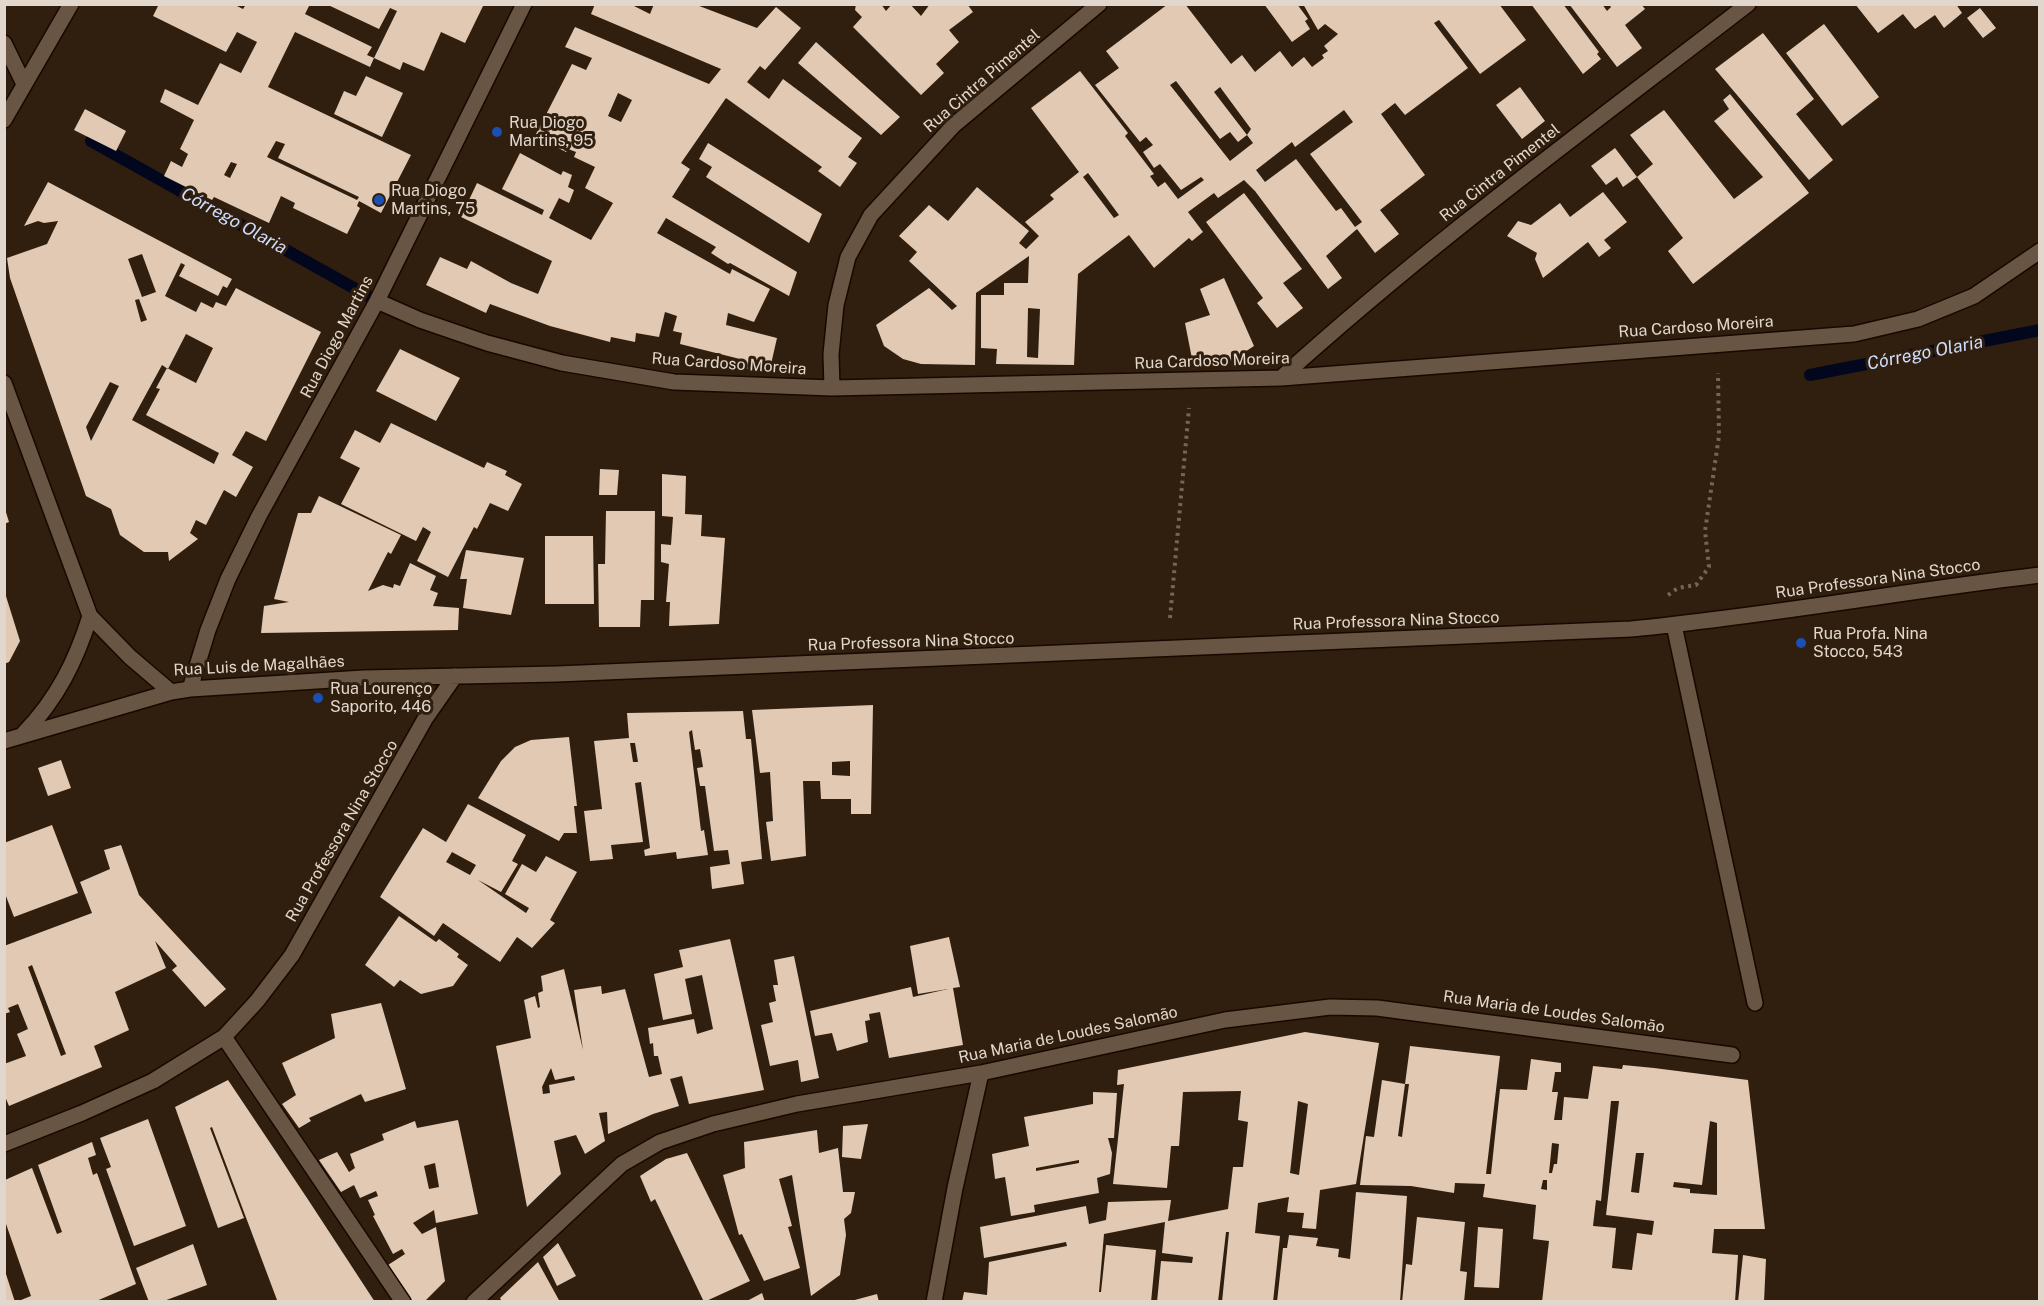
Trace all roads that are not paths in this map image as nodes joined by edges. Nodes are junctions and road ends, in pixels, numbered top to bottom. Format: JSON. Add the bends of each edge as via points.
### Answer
{"nodes":[{"id":1,"x":71,"y":4,"type":"edge"},
{"id":2,"x":524,"y":4,"type":"edge"},
{"id":3,"x":1099,"y":4,"type":"edge"},
{"id":4,"x":1748,"y":4,"type":"edge"},
{"id":5,"x":4,"y":43,"type":"edge"},
{"id":6,"x":4,"y":67,"type":"edge"},
{"id":7,"x":24,"y":84,"type":"junction"},
{"id":8,"x":4,"y":120,"type":"edge"},
{"id":9,"x":2040,"y":251,"type":"edge"},
{"id":10,"x":377,"y":301,"type":"junction"},
{"id":11,"x":1281,"y":378,"type":"junction"},
{"id":12,"x":4,"y":383,"type":"edge"},
{"id":13,"x":832,"y":388,"type":"junction"},
{"id":14,"x":2040,"y":575,"type":"edge"},
{"id":15,"x":90,"y":616,"type":"junction"},
{"id":16,"x":1671,"y":625,"type":"junction"},
{"id":17,"x":455,"y":676,"type":"junction"},
{"id":18,"x":190,"y":689,"type":"junction"},
{"id":19,"x":171,"y":692,"type":"junction"},
{"id":20,"x":24,"y":733,"type":"junction"},
{"id":21,"x":4,"y":741,"type":"edge"},
{"id":22,"x":1755,"y":1003,"type":"dead end"},
{"id":23,"x":224,"y":1037,"type":"junction"},
{"id":24,"x":1732,"y":1055,"type":"dead end"},
{"id":25,"x":981,"y":1074,"type":"junction"},
{"id":26,"x":4,"y":1144,"type":"edge"},
{"id":27,"x":403,"y":1302,"type":"edge"},
{"id":28,"x":474,"y":1302,"type":"edge"},
{"id":29,"x":934,"y":1302,"type":"edge"}],
"edges":[{"from":1,"to":7,"type":"street"},
{"from":2,"to":10,"type":"street","name":"Rua Diogo Martins"},
{"from":3,"to":13,"type":"street","name":"Rua Cintra Pimentel","via":[[954,125],[871,214],[848,257],[836,305]]},
{"from":4,"to":11,"type":"street","name":"Rua Cintra Pimentel","via":[[1476,214]]},
{"from":5,"to":7,"type":"street"},
{"from":6,"to":7,"type":"street"},
{"from":7,"to":8,"type":"street"},
{"from":9,"to":11,"type":"street","name":"Rua Cardoso Moreira","via":[[1974,296],[1918,319],[1854,333]]},
{"from":10,"to":13,"type":"street","name":"Rua Cardoso Moreira","via":[[442,328],[562,363],[674,382]]},
{"from":10,"to":18,"type":"street","name":"Rua Diogo Martins","via":[[228,579]]},
{"from":11,"to":13,"type":"street","name":"Rua Cardoso Moreira"},
{"from":12,"to":15,"type":"street","name":"Rua Luis de Magalhães"},
{"from":14,"to":16,"type":"street","name":"Rua Professora Nina Stocco"},
{"from":15,"to":19,"type":"street","name":"Rua Luis de Magalhães"},
{"from":15,"to":20,"type":"street","via":[[70,672],[45,712]]},
{"from":16,"to":17,"type":"street","name":"Rua Professora Nina Stocco"},
{"from":16,"to":22,"type":"street"},
{"from":17,"to":18,"type":"street","name":"Rua Luis de Magalhães"},
{"from":17,"to":23,"type":"street","name":"Rua Professora Nina Stocco","via":[[425,719],[292,955]]},
{"from":18,"to":19,"type":"street","name":"Rua Luis de Magalhães"},
{"from":19,"to":20,"type":"street"},
{"from":20,"to":21,"type":"street"},
{"from":23,"to":26,"type":"street","name":"Rua Professora Nina Stocco","via":[[153,1081]]},
{"from":23,"to":27,"type":"street"},
{"from":24,"to":25,"type":"street","name":"Rua Maria de Loudes Salomão","via":[[1424,1012],[1330,1007],[1226,1020]]},
{"from":25,"to":28,"type":"street","name":"Rua Maria de Loudes Salomão","via":[[797,1104],[713,1124],[660,1142],[622,1164]]},
{"from":25,"to":29,"type":"street"}]}
